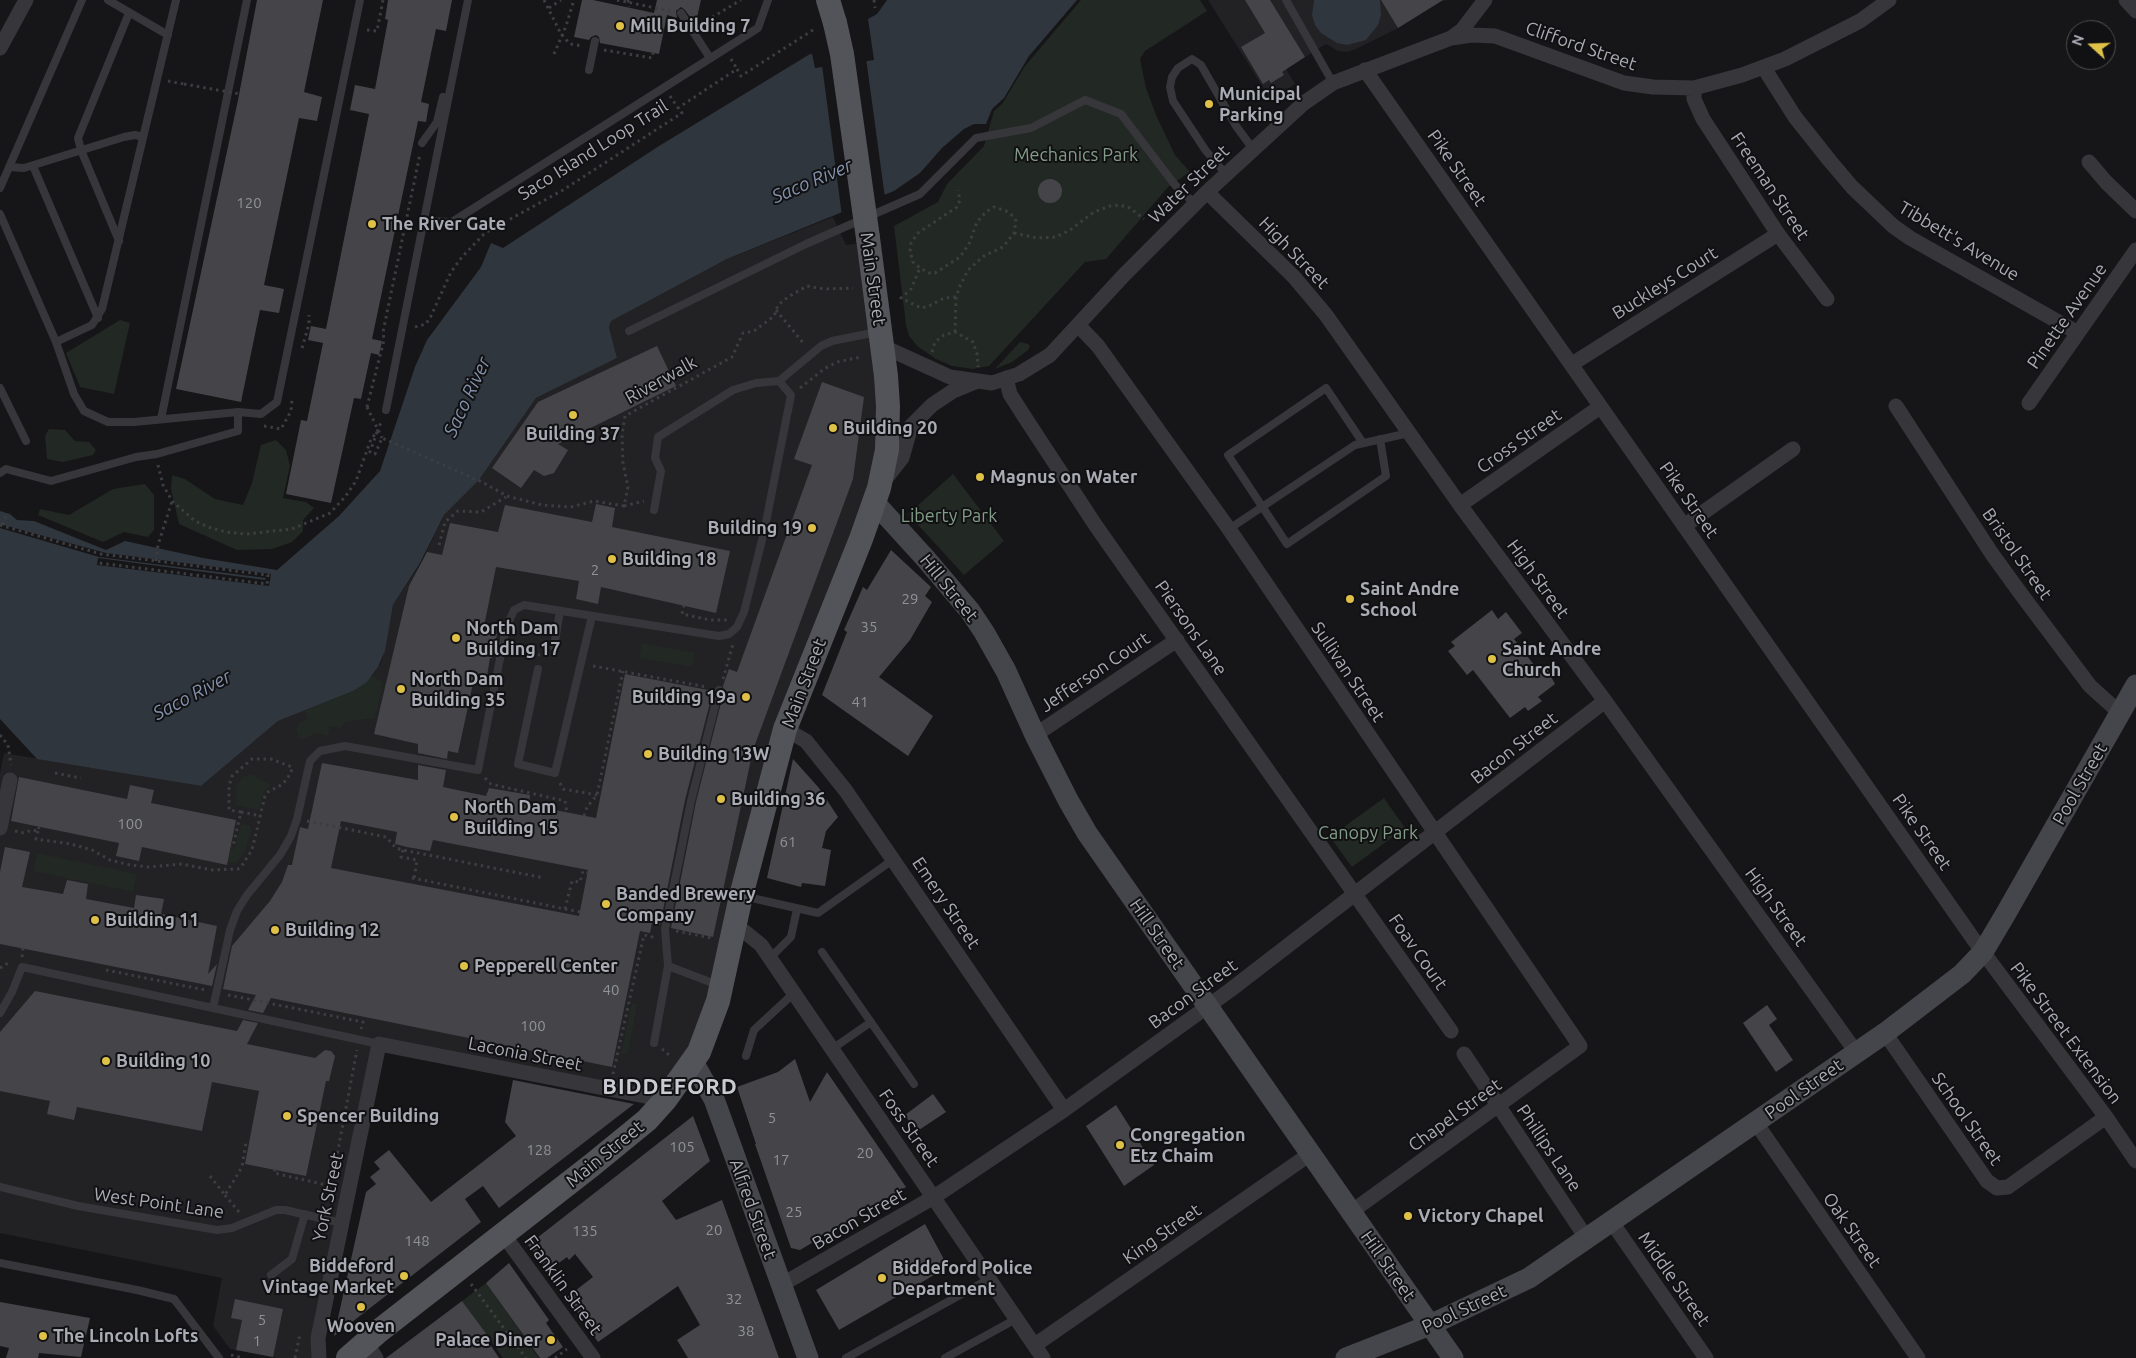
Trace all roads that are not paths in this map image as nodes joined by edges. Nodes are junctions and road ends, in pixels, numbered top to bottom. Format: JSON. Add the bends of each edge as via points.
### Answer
{"nodes":[{"id":1,"x":26,"y":0,"type":"edge"},
{"id":2,"x":82,"y":0,"type":"edge"},
{"id":3,"x":176,"y":0,"type":"edge"},
{"id":4,"x":247,"y":0,"type":"edge"},
{"id":5,"x":360,"y":0,"type":"edge"},
{"id":6,"x":466,"y":0,"type":"edge"},
{"id":7,"x":768,"y":0,"type":"edge"},
{"id":8,"x":828,"y":0,"type":"edge"},
{"id":9,"x":1286,"y":0,"type":"edge"},
{"id":10,"x":1485,"y":0,"type":"edge"},
{"id":11,"x":1889,"y":0,"type":"edge"},
{"id":12,"x":2126,"y":0,"type":"edge"},
{"id":13,"x":113,"y":1,"type":"edge"},
{"id":14,"x":2136,"y":11,"type":"edge"},
{"id":15,"x":129,"y":13,"type":"junction"},
{"id":16,"x":680,"y":13,"type":"road end"},
{"id":17,"x":168,"y":35,"type":"junction"},
{"id":18,"x":1451,"y":38,"type":"junction"},
{"id":19,"x":595,"y":42,"type":"dead end"},
{"id":20,"x":0,"y":48,"type":"edge"},
{"id":21,"x":710,"y":58,"type":"junction"},
{"id":22,"x":1764,"y":68,"type":"junction"},
{"id":23,"x":588,"y":70,"type":"dead end"},
{"id":24,"x":1365,"y":70,"type":"junction"},
{"id":25,"x":1333,"y":83,"type":"junction"},
{"id":26,"x":1694,"y":88,"type":"junction"},
{"id":27,"x":143,"y":137,"type":"junction"},
{"id":28,"x":422,"y":143,"type":"road end"},
{"id":29,"x":1253,"y":149,"type":"junction"},
{"id":30,"x":80,"y":150,"type":"junction"},
{"id":31,"x":2088,"y":162,"type":"dead end"},
{"id":32,"x":33,"y":166,"type":"junction"},
{"id":33,"x":9,"y":167,"type":"junction"},
{"id":34,"x":1226,"y":174,"type":"junction"},
{"id":35,"x":0,"y":188,"type":"edge"},
{"id":36,"x":1207,"y":192,"type":"junction"},
{"id":37,"x":1195,"y":204,"type":"junction"},
{"id":38,"x":2136,"y":211,"type":"edge"},
{"id":39,"x":0,"y":214,"type":"edge"},
{"id":40,"x":422,"y":221,"type":"junction"},
{"id":41,"x":1778,"y":234,"type":"junction"},
{"id":42,"x":119,"y":240,"type":"junction"},
{"id":43,"x":2136,"y":250,"type":"edge"},
{"id":44,"x":1827,"y":299,"type":"dead end"},
{"id":45,"x":98,"y":318,"type":"junction"},
{"id":46,"x":1078,"y":324,"type":"junction"},
{"id":47,"x":628,"y":330,"type":"dead end"},
{"id":48,"x":2078,"y":333,"type":"junction"},
{"id":49,"x":881,"y":339,"type":"junction"},
{"id":50,"x":56,"y":342,"type":"junction"},
{"id":51,"x":1572,"y":364,"type":"junction"},
{"id":52,"x":976,"y":376,"type":"junction"},
{"id":53,"x":1006,"y":378,"type":"junction"},
{"id":54,"x":778,"y":381,"type":"junction"},
{"id":55,"x":0,"y":388,"type":"edge"},
{"id":56,"x":2029,"y":403,"type":"dead end"},
{"id":57,"x":1896,"y":406,"type":"dead end"},
{"id":58,"x":1600,"y":407,"type":"junction"},
{"id":59,"x":386,"y":410,"type":"road end"},
{"id":60,"x":238,"y":412,"type":"junction"},
{"id":61,"x":161,"y":419,"type":"junction"},
{"id":62,"x":1409,"y":433,"type":"junction"},
{"id":63,"x":1380,"y":439,"type":"junction"},
{"id":64,"x":26,"y":441,"type":"dead end"},
{"id":65,"x":1363,"y":443,"type":"junction"},
{"id":66,"x":1793,"y":449,"type":"dead end"},
{"id":67,"x":0,"y":472,"type":"edge"},
{"id":68,"x":877,"y":495,"type":"junction"},
{"id":69,"x":1460,"y":505,"type":"junction"},
{"id":70,"x":1263,"y":507,"type":"junction"},
{"id":71,"x":654,"y":510,"type":"dead end"},
{"id":72,"x":1684,"y":526,"type":"junction"},
{"id":73,"x":1229,"y":529,"type":"junction"},
{"id":74,"x":560,"y":611,"type":"junction"},
{"id":75,"x":592,"y":616,"type":"junction"},
{"id":76,"x":1177,"y":640,"type":"junction"},
{"id":77,"x":554,"y":647,"type":"dead end"},
{"id":78,"x":538,"y":669,"type":"dead end"},
{"id":79,"x":2136,"y":685,"type":"edge"},
{"id":80,"x":719,"y":690,"type":"road end"},
{"id":81,"x":1605,"y":701,"type":"junction"},
{"id":82,"x":2120,"y":713,"type":"junction"},
{"id":83,"x":785,"y":729,"type":"junction"},
{"id":84,"x":1035,"y":735,"type":"junction"},
{"id":85,"x":10,"y":780,"type":"road end"},
{"id":86,"x":4,"y":829,"type":"edge"},
{"id":87,"x":1434,"y":833,"type":"junction"},
{"id":88,"x":894,"y":859,"type":"junction"},
{"id":89,"x":1355,"y":894,"type":"junction"},
{"id":90,"x":741,"y":896,"type":"junction"},
{"id":91,"x":797,"y":909,"type":"junction"},
{"id":92,"x":725,"y":934,"type":"junction"},
{"id":93,"x":822,"y":952,"type":"dead end"},
{"id":94,"x":1983,"y":952,"type":"junction"},
{"id":95,"x":770,"y":958,"type":"junction"},
{"id":96,"x":668,"y":966,"type":"junction"},
{"id":97,"x":720,"y":986,"type":"junction"},
{"id":98,"x":794,"y":993,"type":"junction"},
{"id":99,"x":1207,"y":1006,"type":"junction"},
{"id":100,"x":214,"y":1008,"type":"junction"},
{"id":101,"x":0,"y":1013,"type":"edge"},
{"id":102,"x":871,"y":1022,"type":"junction"},
{"id":103,"x":1450,"y":1031,"type":"dead end"},
{"id":104,"x":1885,"y":1033,"type":"junction"},
{"id":105,"x":654,"y":1043,"type":"dead end"},
{"id":106,"x":379,"y":1044,"type":"junction"},
{"id":107,"x":1580,"y":1046,"type":"joint"},
{"id":108,"x":832,"y":1048,"type":"junction"},
{"id":109,"x":1856,"y":1052,"type":"junction"},
{"id":110,"x":1464,"y":1054,"type":"dead end"},
{"id":111,"x":746,"y":1056,"type":"dead end"},
{"id":112,"x":693,"y":1062,"type":"junction"},
{"id":113,"x":914,"y":1084,"type":"dead end"},
{"id":114,"x":665,"y":1100,"type":"junction"},
{"id":115,"x":1499,"y":1106,"type":"junction"},
{"id":116,"x":1064,"y":1110,"type":"junction"},
{"id":117,"x":2106,"y":1117,"type":"junction"},
{"id":118,"x":1756,"y":1122,"type":"junction"},
{"id":119,"x":1310,"y":1154,"type":"junction"},
{"id":120,"x":2136,"y":1161,"type":"edge"},
{"id":121,"x":0,"y":1187,"type":"edge"},
{"id":122,"x":934,"y":1197,"type":"junction"},
{"id":123,"x":1351,"y":1212,"type":"junction"},
{"id":124,"x":305,"y":1214,"type":"junction"},
{"id":125,"x":1611,"y":1221,"type":"junction"},
{"id":126,"x":342,"y":1223,"type":"junction"},
{"id":127,"x":504,"y":1234,"type":"junction"},
{"id":128,"x":1587,"y":1238,"type":"junction"},
{"id":129,"x":0,"y":1263,"type":"edge"},
{"id":130,"x":271,"y":1275,"type":"dead end"},
{"id":131,"x":989,"y":1279,"type":"junction"},
{"id":132,"x":781,"y":1285,"type":"junction"},
{"id":133,"x":1016,"y":1318,"type":"junction"},
{"id":134,"x":1430,"y":1325,"type":"junction"},
{"id":135,"x":371,"y":1350,"type":"edge"},
{"id":136,"x":1039,"y":1352,"type":"edge"},
{"id":137,"x":219,"y":1358,"type":"edge"},
{"id":138,"x":319,"y":1358,"type":"edge"},
{"id":139,"x":348,"y":1358,"type":"edge"},
{"id":140,"x":593,"y":1358,"type":"edge"},
{"id":141,"x":808,"y":1358,"type":"edge"},
{"id":142,"x":846,"y":1358,"type":"edge"},
{"id":143,"x":945,"y":1358,"type":"edge"},
{"id":144,"x":1346,"y":1358,"type":"edge"},
{"id":145,"x":1453,"y":1358,"type":"edge"},
{"id":146,"x":1706,"y":1358,"type":"edge"},
{"id":147,"x":1918,"y":1358,"type":"edge"}],
"edges":[{"from":1,"to":20,"type":"street"},
{"from":2,"to":33,"type":"lane"},
{"from":3,"to":17,"type":"lane"},
{"from":4,"to":61,"type":"lane"},
{"from":5,"to":60,"type":"lane","via":[[276,402],[261,414]]},
{"from":6,"to":28,"type":"lane","via":[[437,122]]},
{"from":6,"to":40,"type":"lane"},
{"from":7,"to":21,"type":"lane","via":[[758,28]]},
{"from":8,"to":49,"type":"main road","name":"Main Street","bridge":true,"via":[[826,25],[842,54]]},
{"from":9,"to":25,"type":"lane"},
{"from":10,"to":18,"type":"street","via":[[1462,30]]},
{"from":11,"to":22,"type":"street","name":"Clifford Street","via":[[1837,34]]},
{"from":12,"to":14,"type":"street"},
{"from":13,"to":15,"type":"lane"},
{"from":15,"to":17,"type":"lane"},
{"from":15,"to":30,"type":"lane","via":[[80,133]]},
{"from":16,"to":21,"type":"lane"},
{"from":17,"to":27,"type":"lane"},
{"from":18,"to":24,"type":"street","name":"Water Street"},
{"from":18,"to":26,"type":"street","name":"Clifford Street","via":[[1495,36],[1624,83],[1653,88]]},
{"from":19,"to":23,"type":"lane"},
{"from":21,"to":40,"type":"lane","via":[[452,222]]},
{"from":22,"to":26,"type":"street","name":"Clifford Street"},
{"from":22,"to":48,"type":"street","name":"Tibbett's Avenue","via":[[1830,161],[1893,226]]},
{"from":24,"to":25,"type":"street","name":"Water Street"},
{"from":24,"to":51,"type":"street","name":"Pike Street"},
{"from":25,"to":29,"type":"street","name":"Water Street","via":[[1304,103]]},
{"from":26,"to":41,"type":"street","name":"Freeman Street","via":[[1694,99],[1703,119]]},
{"from":27,"to":30,"type":"lane","via":[[124,137]]},
{"from":27,"to":42,"type":"lane"},
{"from":29,"to":34,"type":"street","name":"Water Street"},
{"from":29,"to":34,"type":"lane","via":[[1197,61],[1188,60],[1178,68],[1170,87],[1173,101],[1206,151]]},
{"from":30,"to":32,"type":"lane"},
{"from":30,"to":42,"type":"lane"},
{"from":31,"to":38,"type":"street"},
{"from":32,"to":33,"type":"lane"},
{"from":32,"to":45,"type":"lane"},
{"from":33,"to":35,"type":"lane"},
{"from":34,"to":36,"type":"street","name":"Water Street"},
{"from":36,"to":37,"type":"street","name":"Water Street"},
{"from":36,"to":62,"type":"street","name":"High Street","via":[[1306,291]]},
{"from":37,"to":46,"type":"street","name":"Water Street"},
{"from":37,"to":47,"type":"lane","via":[[1175,185],[1121,114],[1084,100],[1031,128],[976,138],[920,194],[806,244]]},
{"from":39,"to":50,"type":"lane"},
{"from":40,"to":59,"type":"lane"},
{"from":41,"to":44,"type":"street","name":"Freeman Street"},
{"from":41,"to":51,"type":"street","name":"Buckleys Court"},
{"from":42,"to":45,"type":"lane"},
{"from":43,"to":48,"type":"street","name":"Pinette Avenue"},
{"from":45,"to":50,"type":"lane","via":[[87,328]]},
{"from":46,"to":53,"type":"street","name":"Water Street","via":[[1050,355]]},
{"from":46,"to":73,"type":"street","name":"Sullivan Street","via":[[1098,346]]},
{"from":48,"to":56,"type":"street","name":"Pinette Avenue"},
{"from":49,"to":52,"type":"street","via":[[937,372],[950,377]]},
{"from":49,"to":54,"type":"lane","via":[[832,341],[820,346]]},
{"from":49,"to":68,"type":"main road","name":"Main Street","via":[[888,430]]},
{"from":50,"to":61,"type":"lane","via":[[74,394],[84,411],[108,422]]},
{"from":51,"to":58,"type":"street","name":"Pike Street"},
{"from":52,"to":53,"type":"street","name":"Water Street","via":[[992,382]]},
{"from":52,"to":68,"type":"street","via":[[932,405],[912,426],[902,458]]},
{"from":53,"to":76,"type":"street","name":"Piersons Lane","via":[[1010,394],[1024,416],[1096,526]]},
{"from":54,"to":71,"type":"lane","via":[[732,390],[658,437],[655,458],[660,471]]},
{"from":54,"to":75,"type":"lane","via":[[791,395],[764,532],[744,612],[737,627],[729,634],[719,636]]},
{"from":55,"to":64,"type":"lane"},
{"from":57,"to":82,"type":"street","name":"Bristol Street","via":[[2021,594],[2090,686]]},
{"from":58,"to":69,"type":"street","name":"Cross Street"},
{"from":58,"to":72,"type":"street","name":"Pike Street"},
{"from":60,"to":61,"type":"lane"},
{"from":60,"to":67,"type":"lane","via":[[238,431],[51,481],[6,470]]},
{"from":62,"to":63,"type":"lane"},
{"from":62,"to":69,"type":"street","name":"High Street"},
{"from":63,"to":65,"type":"lane"},
{"from":63,"to":70,"type":"lane","via":[[1386,476],[1287,544]]},
{"from":65,"to":70,"type":"lane","via":[[1355,445]]},
{"from":65,"to":70,"type":"lane","via":[[1326,388],[1228,455]]},
{"from":66,"to":72,"type":"street"},
{"from":68,"to":83,"type":"main road","name":"Main Street"},
{"from":68,"to":84,"type":"main road","name":"Hill Street","via":[[975,618],[1006,671]]},
{"from":69,"to":81,"type":"street","name":"High Street"},
{"from":70,"to":73,"type":"lane"},
{"from":72,"to":94,"type":"street","name":"Pike Street"},
{"from":73,"to":87,"type":"street","name":"Sullivan Street"},
{"from":74,"to":75,"type":"lane"},
{"from":74,"to":77,"type":"lane"},
{"from":74,"to":100,"type":"lane","via":[[524,605],[514,610],[509,618],[478,770],[345,746],[320,751],[310,761],[291,836],[280,855],[247,895],[229,931]]},
{"from":75,"to":78,"type":"lane","via":[[555,773],[518,764]]},
{"from":76,"to":84,"type":"street","name":"Jefferson Court"},
{"from":76,"to":89,"type":"street","name":"Piersons Lane"},
{"from":79,"to":82,"type":"main road","name":"Pool Street"},
{"from":80,"to":96,"type":"lane","via":[[691,801],[665,929]]},
{"from":81,"to":87,"type":"street","name":"Bacon Street"},
{"from":81,"to":109,"type":"street","name":"High Street"},
{"from":82,"to":94,"type":"main road","name":"Pool Street"},
{"from":83,"to":88,"type":"street","name":"Emery Street","via":[[806,741]]},
{"from":83,"to":90,"type":"main road","name":"Main Street"},
{"from":84,"to":99,"type":"main road","name":"Hill Street","via":[[1087,833]]},
{"from":85,"to":86,"type":"street"},
{"from":87,"to":89,"type":"street","name":"Bacon Street"},
{"from":87,"to":107,"type":"street","name":"Sullivan Street"},
{"from":88,"to":91,"type":"lane","via":[[818,913]]},
{"from":88,"to":116,"type":"street","name":"Emery Street"},
{"from":89,"to":99,"type":"street","name":"Bacon Street"},
{"from":89,"to":103,"type":"street","name":"Foav Court"},
{"from":90,"to":91,"type":"lane"},
{"from":90,"to":92,"type":"main road","name":"Main Street"},
{"from":91,"to":95,"type":"lane","via":[[790,937]]},
{"from":92,"to":95,"type":"street","name":"Foss Street","via":[[751,937]]},
{"from":92,"to":97,"type":"main road","name":"Main Street"},
{"from":93,"to":102,"type":"lane"},
{"from":94,"to":104,"type":"main road","name":"Pool Street","via":[[1951,983]]},
{"from":94,"to":117,"type":"street","name":"Pike Street Extension"},
{"from":95,"to":98,"type":"street","name":"Foss Street"},
{"from":96,"to":97,"type":"lane"},
{"from":96,"to":105,"type":"lane"},
{"from":97,"to":112,"type":"main road","name":"Main Street","via":[[708,1032]]},
{"from":98,"to":108,"type":"street","name":"Foss Street"},
{"from":98,"to":111,"type":"lane","via":[[754,1030]]},
{"from":99,"to":116,"type":"street","name":"Bacon Street"},
{"from":99,"to":119,"type":"main road","name":"Hill Street"},
{"from":100,"to":101,"type":"lane","via":[[22,967]]},
{"from":100,"to":106,"type":"lane"},
{"from":102,"to":108,"type":"lane"},
{"from":102,"to":113,"type":"lane"},
{"from":104,"to":109,"type":"main road","name":"Pool Street"},
{"from":104,"to":117,"type":"street","name":"School Street","via":[[1987,1181],[1997,1188],[2008,1187]]},
{"from":106,"to":114,"type":"street","name":"Laconia Street"},
{"from":106,"to":126,"type":"street","name":"York Street"},
{"from":107,"to":115,"type":"street","name":"Chapel Street"},
{"from":108,"to":122,"type":"street","name":"Foss Street"},
{"from":109,"to":118,"type":"main road","name":"Pool Street"},
{"from":110,"to":115,"type":"street","name":"Phillips Lane"},
{"from":112,"to":114,"type":"main road","name":"Main Street"},
{"from":112,"to":132,"type":"main road","name":"Alfred Street","via":[[714,1099]]},
{"from":114,"to":127,"type":"main road","name":"Main Street","via":[[647,1120]]},
{"from":115,"to":123,"type":"street","name":"Chapel Street"},
{"from":115,"to":128,"type":"street","name":"Phillips Lane"},
{"from":116,"to":122,"type":"street","name":"Bacon Street"},
{"from":117,"to":120,"type":"street","name":"Pike Street Extension"},
{"from":118,"to":125,"type":"main road","name":"Pool Street"},
{"from":118,"to":147,"type":"street","name":"Oak Street"},
{"from":119,"to":123,"type":"main road","name":"Hill Street"},
{"from":119,"to":136,"type":"street","name":"King Street"},
{"from":121,"to":124,"type":"lane","name":"West Point Lane","via":[[78,1206],[217,1230],[232,1228],[276,1210]]},
{"from":122,"to":131,"type":"street","name":"Foss Street"},
{"from":122,"to":132,"type":"street","name":"Bacon Street"},
{"from":123,"to":134,"type":"main road","name":"Hill Street"},
{"from":124,"to":126,"type":"lane","name":"West Point Lane"},
{"from":124,"to":130,"type":"lane","via":[[292,1260]]},
{"from":125,"to":128,"type":"main road","name":"Pool Street"},
{"from":125,"to":146,"type":"street","name":"Middle Street"},
{"from":126,"to":138,"type":"street","name":"York Street","via":[[318,1338]]},
{"from":127,"to":135,"type":"main road","name":"Main Street","via":[[459,1269]]},
{"from":127,"to":140,"type":"street","name":"Franklin Street"},
{"from":128,"to":134,"type":"main road","name":"Pool Street","via":[[1529,1278]]},
{"from":129,"to":137,"type":"lane","via":[[174,1299]]},
{"from":131,"to":133,"type":"street","name":"Foss Street"},
{"from":131,"to":142,"type":"lane"},
{"from":132,"to":141,"type":"main road","name":"Alfred Street"},
{"from":133,"to":136,"type":"street","name":"Foss Street"},
{"from":133,"to":143,"type":"lane"},
{"from":134,"to":144,"type":"main road","name":"Pool Street"},
{"from":134,"to":145,"type":"main road","name":"Hill Street"},
{"from":135,"to":139,"type":"main road","name":"Main Street"}]}
